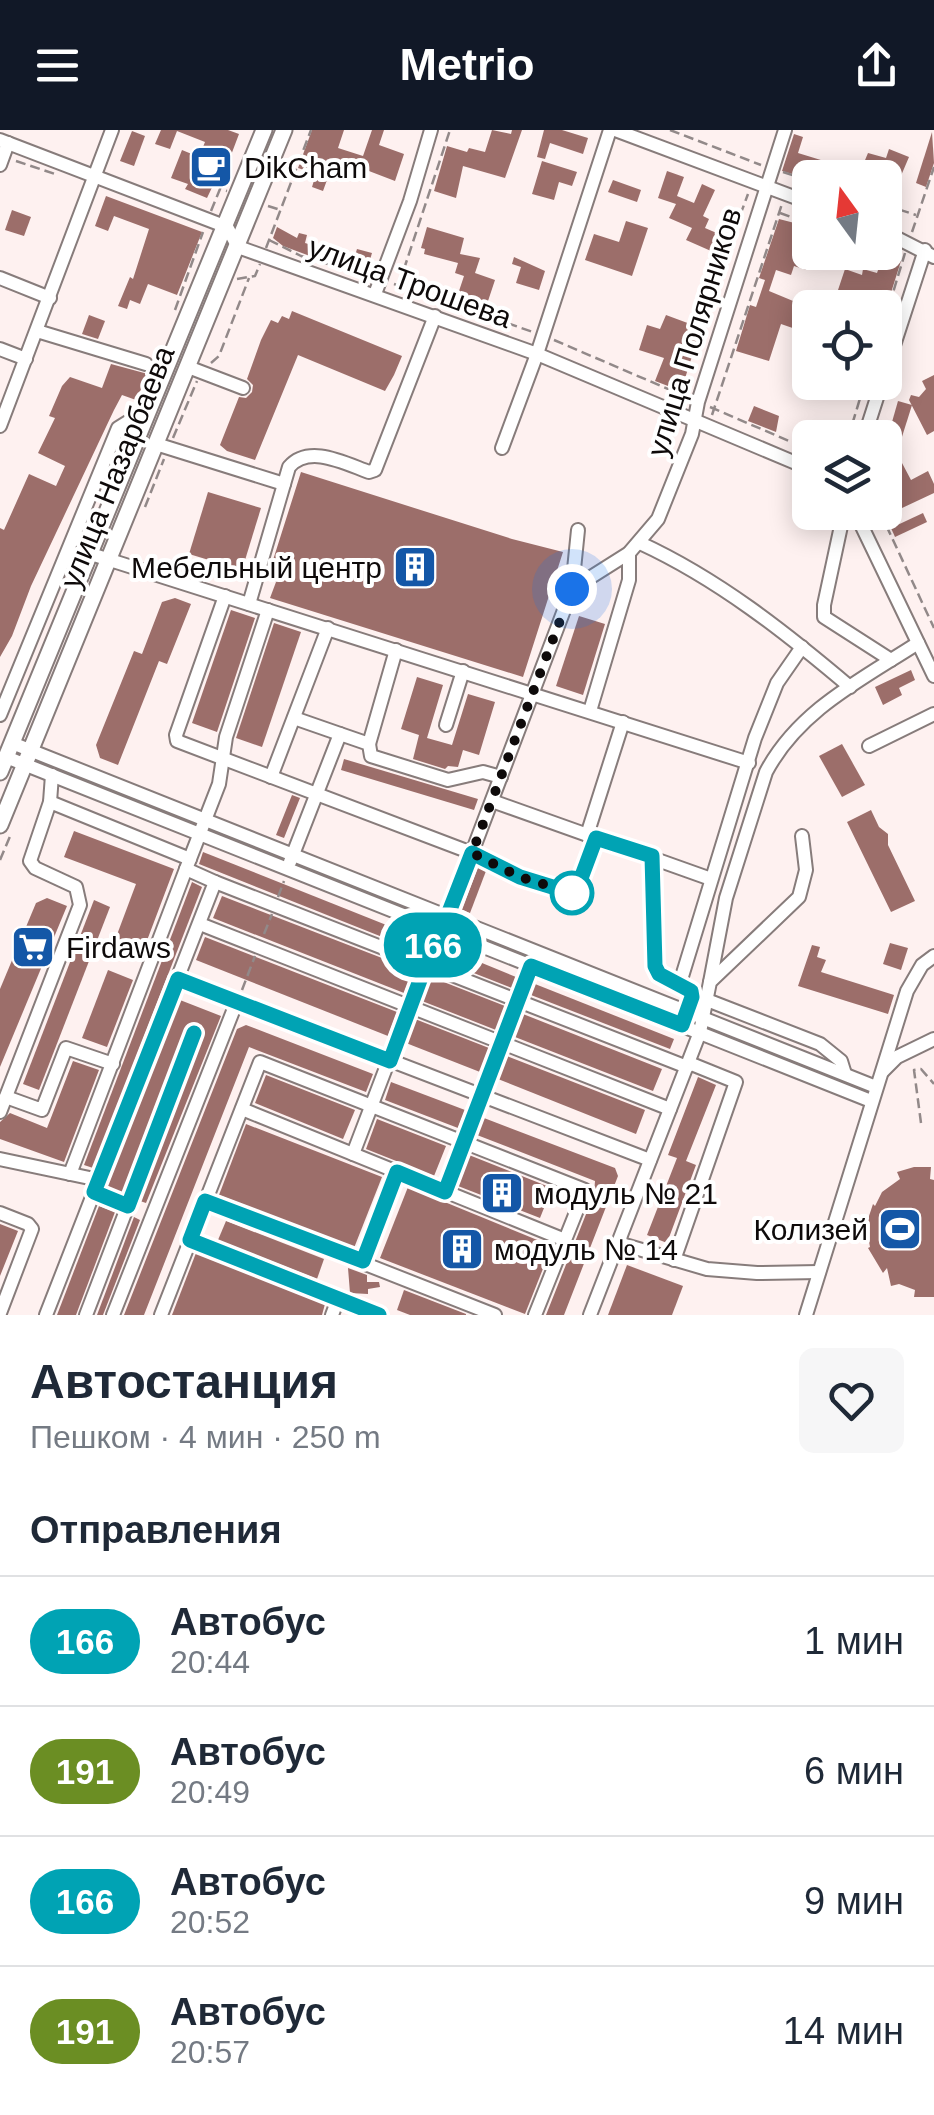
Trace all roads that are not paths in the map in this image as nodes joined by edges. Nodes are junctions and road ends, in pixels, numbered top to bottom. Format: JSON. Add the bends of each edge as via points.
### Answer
{"nodes":[{"id":1,"x":112,"y":130,"type":"edge"},
{"id":2,"x":264,"y":130,"type":"edge"},
{"id":3,"x":284,"y":130,"type":"edge"},
{"id":4,"x":430,"y":130,"type":"edge"},
{"id":5,"x":612,"y":130,"type":"edge"},
{"id":6,"x":785,"y":130,"type":"edge"},
{"id":7,"x":3,"y":151,"type":"edge"},
{"id":8,"x":96,"y":174,"type":"junction"},
{"id":9,"x":760,"y":184,"type":"junction"},
{"id":10,"x":792,"y":196,"type":"edge"},
{"id":11,"x":227,"y":227,"type":"junction"},
{"id":12,"x":902,"y":241,"type":"edge"},
{"id":13,"x":238,"y":246,"type":"junction"},
{"id":14,"x":931,"y":256,"type":"edge"},
{"id":15,"x":0,"y":278,"type":"edge"},
{"id":16,"x":375,"y":294,"type":"junction"},
{"id":17,"x":50,"y":298,"type":"junction"},
{"id":18,"x":435,"y":316,"type":"junction"},
{"id":19,"x":902,"y":320,"type":"edge"},
{"id":20,"x":37,"y":331,"type":"junction"},
{"id":21,"x":0,"y":349,"type":"edge"},
{"id":22,"x":537,"y":354,"type":"junction"},
{"id":23,"x":26,"y":359,"type":"junction"},
{"id":24,"x":146,"y":364,"type":"dead end"},
{"id":25,"x":194,"y":369,"type":"junction"},
{"id":26,"x":243,"y":388,"type":"dead end"},
{"id":27,"x":152,"y":407,"type":"junction"},
{"id":28,"x":694,"y":420,"type":"junction"},
{"id":29,"x":0,"y":426,"type":"edge"},
{"id":30,"x":156,"y":444,"type":"junction"},
{"id":31,"x":502,"y":448,"type":"dead end"},
{"id":32,"x":792,"y":461,"type":"edge"},
{"id":33,"x":124,"y":476,"type":"junction"},
{"id":34,"x":97,"y":478,"type":"junction"},
{"id":35,"x":284,"y":484,"type":"junction"},
{"id":36,"x":578,"y":530,"type":"dead end"},
{"id":37,"x":840,"y":530,"type":"edge"},
{"id":38,"x":864,"y":530,"type":"edge"},
{"id":39,"x":634,"y":548,"type":"junction"},
{"id":40,"x":91,"y":554,"type":"junction"},
{"id":41,"x":109,"y":560,"type":"junction"},
{"id":42,"x":572,"y":589,"type":"junction"},
{"id":43,"x":225,"y":596,"type":"junction"},
{"id":44,"x":250,"y":604,"type":"junction"},
{"id":45,"x":268,"y":610,"type":"junction"},
{"id":46,"x":328,"y":628,"type":"junction"},
{"id":47,"x":918,"y":643,"type":"junction"},
{"id":48,"x":802,"y":647,"type":"junction"},
{"id":49,"x":396,"y":650,"type":"junction"},
{"id":50,"x":891,"y":660,"type":"junction"},
{"id":51,"x":463,"y":671,"type":"junction"},
{"id":52,"x":934,"y":676,"type":"edge"},
{"id":53,"x":850,"y":687,"type":"junction"},
{"id":54,"x":534,"y":693,"type":"junction"},
{"id":55,"x":3,"y":708,"type":"edge"},
{"id":56,"x":26,"y":709,"type":"junction"},
{"id":57,"x":590,"y":711,"type":"junction"},
{"id":58,"x":934,"y":714,"type":"edge"},
{"id":59,"x":294,"y":718,"type":"junction"},
{"id":60,"x":623,"y":722,"type":"junction"},
{"id":61,"x":446,"y":725,"type":"dead end"},
{"id":62,"x":340,"y":734,"type":"junction"},
{"id":63,"x":369,"y":744,"type":"junction"},
{"id":64,"x":869,"y":746,"type":"dead end"},
{"id":65,"x":6,"y":757,"type":"edge"},
{"id":66,"x":28,"y":757,"type":"junction"},
{"id":67,"x":223,"y":760,"type":"junction"},
{"id":68,"x":749,"y":763,"type":"junction"},
{"id":69,"x":52,"y":776,"type":"junction"},
{"id":70,"x":272,"y":776,"type":"junction"},
{"id":71,"x":501,"y":778,"type":"junction"},
{"id":72,"x":316,"y":794,"type":"junction"},
{"id":73,"x":492,"y":801,"type":"junction"},
{"id":74,"x":50,"y":802,"type":"junction"},
{"id":75,"x":206,"y":820,"type":"junction"},
{"id":76,"x":0,"y":824,"type":"edge"},
{"id":77,"x":200,"y":834,"type":"junction"},
{"id":78,"x":592,"y":836,"type":"junction"},
{"id":79,"x":802,"y":836,"type":"dead end"},
{"id":80,"x":472,"y":853,"type":"junction"},
{"id":81,"x":292,"y":854,"type":"junction"},
{"id":82,"x":652,"y":856,"type":"junction"},
{"id":83,"x":188,"y":864,"type":"junction"},
{"id":84,"x":288,"y":869,"type":"junction"},
{"id":85,"x":711,"y":879,"type":"junction"},
{"id":86,"x":215,"y":882,"type":"junction"},
{"id":87,"x":448,"y":916,"type":"junction"},
{"id":88,"x":200,"y":924,"type":"junction"},
{"id":89,"x":440,"y":930,"type":"junction"},
{"id":90,"x":934,"y":956,"type":"edge"},
{"id":91,"x":426,"y":964,"type":"junction"},
{"id":92,"x":531,"y":966,"type":"junction"},
{"id":93,"x":178,"y":979,"type":"junction"},
{"id":94,"x":710,"y":982,"type":"junction"},
{"id":95,"x":680,"y":983,"type":"junction"},
{"id":96,"x":518,"y":1000,"type":"junction"},
{"id":97,"x":707,"y":1000,"type":"junction"},
{"id":98,"x":238,"y":1001,"type":"junction"},
{"id":99,"x":410,"y":1007,"type":"junction"},
{"id":100,"x":684,"y":1018,"type":"junction"},
{"id":101,"x":705,"y":1018,"type":"junction"},
{"id":102,"x":700,"y":1032,"type":"junction"},
{"id":103,"x":194,"y":1033,"type":"dead end"},
{"id":104,"x":934,"y":1039,"type":"edge"},
{"id":105,"x":502,"y":1043,"type":"junction"},
{"id":106,"x":390,"y":1061,"type":"junction"},
{"id":107,"x":113,"y":1064,"type":"junction"},
{"id":108,"x":688,"y":1065,"type":"junction"},
{"id":109,"x":881,"y":1072,"type":"junction"},
{"id":110,"x":845,"y":1074,"type":"junction"},
{"id":111,"x":874,"y":1094,"type":"junction"},
{"id":112,"x":481,"y":1096,"type":"junction"},
{"id":113,"x":6,"y":1097,"type":"junction"},
{"id":114,"x":372,"y":1105,"type":"junction"},
{"id":115,"x":242,"y":1109,"type":"junction"},
{"id":116,"x":670,"y":1109,"type":"junction"},
{"id":117,"x":0,"y":1112,"type":"edge"},
{"id":118,"x":464,"y":1142,"type":"junction"},
{"id":119,"x":354,"y":1154,"type":"junction"},
{"id":120,"x":0,"y":1159,"type":"edge"},
{"id":121,"x":650,"y":1160,"type":"junction"},
{"id":122,"x":397,"y":1172,"type":"junction"},
{"id":123,"x":70,"y":1174,"type":"junction"},
{"id":124,"x":96,"y":1186,"type":"junction"},
{"id":125,"x":445,"y":1192,"type":"junction"},
{"id":126,"x":205,"y":1201,"type":"junction"},
{"id":127,"x":128,"y":1206,"type":"junction"},
{"id":128,"x":0,"y":1213,"type":"edge"},
{"id":129,"x":190,"y":1240,"type":"junction"},
{"id":130,"x":565,"y":1240,"type":"junction"},
{"id":131,"x":618,"y":1243,"type":"junction"},
{"id":132,"x":674,"y":1260,"type":"junction"},
{"id":133,"x":363,"y":1261,"type":"junction"},
{"id":134,"x":820,"y":1272,"type":"junction"},
{"id":135,"x":346,"y":1306,"type":"edge"},
{"id":136,"x":0,"y":1313,"type":"edge"},
{"id":137,"x":46,"y":1315,"type":"edge"},
{"id":138,"x":86,"y":1315,"type":"edge"},
{"id":139,"x":113,"y":1315,"type":"edge"},
{"id":140,"x":161,"y":1315,"type":"edge"},
{"id":141,"x":332,"y":1315,"type":"edge"},
{"id":142,"x":379,"y":1315,"type":"edge"},
{"id":143,"x":495,"y":1315,"type":"edge"},
{"id":144,"x":535,"y":1315,"type":"edge"},
{"id":145,"x":590,"y":1315,"type":"edge"},
{"id":146,"x":806,"y":1315,"type":"edge"}],
"edges":[{"from":1,"to":8,"type":"street"},
{"from":2,"to":11,"type":"main road","name":"улица Назарбаева"},
{"from":3,"to":13,"type":"main road","name":"улица Назарбаева"},
{"from":4,"to":16,"type":"street"},
{"from":5,"to":9,"type":"street"},
{"from":5,"to":22,"type":"street"},
{"from":6,"to":9,"type":"street","name":"улица Полярников"},
{"from":7,"to":8,"type":"street"},
{"from":8,"to":11,"type":"street"},
{"from":8,"to":17,"type":"street"},
{"from":9,"to":10,"type":"street"},
{"from":9,"to":28,"type":"street","name":"улица Полярников"},
{"from":11,"to":13,"type":"street"},
{"from":11,"to":27,"type":"main road","name":"улица Назарбаева"},
{"from":12,"to":14,"type":"street"},
{"from":13,"to":16,"type":"street","name":"улица Трошева"},
{"from":13,"to":25,"type":"main road","name":"улица Назарбаева"},
{"from":14,"to":19,"type":"street","via":[[919,268]]},
{"from":15,"to":17,"type":"street"},
{"from":16,"to":18,"type":"street","name":"улица Трошева"},
{"from":17,"to":20,"type":"street"},
{"from":18,"to":22,"type":"street","name":"улица Трошева"},
{"from":18,"to":35,"type":"street","via":[[375,470],[303,457],[289,467]]},
{"from":20,"to":23,"type":"street"},
{"from":20,"to":24,"type":"street"},
{"from":21,"to":23,"type":"street"},
{"from":22,"to":28,"type":"street","name":"улица Трошева"},
{"from":22,"to":31,"type":"street"},
{"from":23,"to":29,"type":"street"},
{"from":25,"to":26,"type":"street"},
{"from":25,"to":30,"type":"main road","name":"улица Назарбаева"},
{"from":27,"to":33,"type":"main road","name":"улица Назарбаева"},
{"from":27,"to":34,"type":"street","via":[[118,428]]},
{"from":28,"to":32,"type":"street","name":"улица Трошева"},
{"from":28,"to":39,"type":"street","name":"улица Полярников","via":[[658,520]]},
{"from":30,"to":35,"type":"street"},
{"from":30,"to":41,"type":"main road","name":"улица Назарбаева"},
{"from":33,"to":34,"type":"street"},
{"from":33,"to":40,"type":"main road","name":"улица Назарбаева"},
{"from":34,"to":55,"type":"street"},
{"from":35,"to":44,"type":"street"},
{"from":36,"to":42,"type":"street"},
{"from":37,"to":50,"type":"street","via":[[824,616]]},
{"from":38,"to":47,"type":"street"},
{"from":39,"to":42,"type":"street"},
{"from":39,"to":48,"type":"street","via":[[719,586]]},
{"from":39,"to":57,"type":"street"},
{"from":40,"to":41,"type":"street"},
{"from":40,"to":56,"type":"main road","name":"улица Назарбаева"},
{"from":41,"to":43,"type":"street"},
{"from":41,"to":66,"type":"main road","name":"улица Назарбаева"},
{"from":42,"to":54,"type":"street"},
{"from":43,"to":44,"type":"street"},
{"from":43,"to":67,"type":"street","via":[[176,737]]},
{"from":44,"to":45,"type":"street"},
{"from":45,"to":46,"type":"street"},
{"from":45,"to":67,"type":"street"},
{"from":46,"to":49,"type":"street"},
{"from":46,"to":59,"type":"street"},
{"from":47,"to":50,"type":"street"},
{"from":47,"to":52,"type":"street"},
{"from":48,"to":53,"type":"street"},
{"from":48,"to":68,"type":"street","via":[[777,682]]},
{"from":49,"to":51,"type":"street"},
{"from":49,"to":63,"type":"street"},
{"from":50,"to":53,"type":"street"},
{"from":51,"to":54,"type":"street"},
{"from":51,"to":61,"type":"street"},
{"from":53,"to":94,"type":"street","via":[[796,728],[766,772],[726,898]]},
{"from":54,"to":57,"type":"street"},
{"from":54,"to":71,"type":"street"},
{"from":55,"to":56,"type":"street"},
{"from":56,"to":65,"type":"main road","name":"улица Назарбаева"},
{"from":57,"to":60,"type":"street"},
{"from":58,"to":64,"type":"street"},
{"from":59,"to":62,"type":"street"},
{"from":59,"to":70,"type":"street"},
{"from":60,"to":68,"type":"street"},
{"from":60,"to":78,"type":"street"},
{"from":62,"to":63,"type":"street"},
{"from":62,"to":72,"type":"street"},
{"from":63,"to":71,"type":"street","via":[[371,756],[448,780],[483,772]]},
{"from":65,"to":66,"type":"street"},
{"from":66,"to":69,"type":"street"},
{"from":66,"to":75,"type":"street"},
{"from":66,"to":76,"type":"main road","name":"улица Назарбаева"},
{"from":67,"to":70,"type":"street"},
{"from":67,"to":75,"type":"street"},
{"from":68,"to":85,"type":"street"},
{"from":69,"to":74,"type":"street"},
{"from":69,"to":77,"type":"street"},
{"from":70,"to":72,"type":"street"},
{"from":71,"to":73,"type":"street"},
{"from":72,"to":80,"type":"street"},
{"from":72,"to":81,"type":"street"},
{"from":73,"to":78,"type":"street"},
{"from":73,"to":80,"type":"street"},
{"from":74,"to":83,"type":"street"},
{"from":74,"to":113,"type":"street","via":[[30,861],[76,886],[80,905]]},
{"from":75,"to":77,"type":"street"},
{"from":75,"to":81,"type":"street"},
{"from":77,"to":83,"type":"street"},
{"from":77,"to":84,"type":"street"},
{"from":78,"to":80,"type":"street","via":[[572,893]]},
{"from":78,"to":82,"type":"street"},
{"from":79,"to":94,"type":"street","via":[[806,870],[799,897]]},
{"from":80,"to":87,"type":"street"},
{"from":81,"to":84,"type":"street"},
{"from":81,"to":87,"type":"street"},
{"from":82,"to":85,"type":"street"},
{"from":82,"to":95,"type":"street","via":[[655,966]]},
{"from":83,"to":86,"type":"street"},
{"from":83,"to":107,"type":"street"},
{"from":84,"to":89,"type":"street"},
{"from":85,"to":95,"type":"street"},
{"from":86,"to":88,"type":"street"},
{"from":86,"to":91,"type":"street"},
{"from":87,"to":89,"type":"street"},
{"from":87,"to":100,"type":"street"},
{"from":88,"to":93,"type":"street"},
{"from":88,"to":99,"type":"street"},
{"from":89,"to":91,"type":"street"},
{"from":89,"to":92,"type":"street"},
{"from":90,"to":109,"type":"street","via":[[906,991]]},
{"from":91,"to":96,"type":"street"},
{"from":91,"to":99,"type":"street"},
{"from":92,"to":96,"type":"street"},
{"from":92,"to":100,"type":"street"},
{"from":93,"to":98,"type":"street"},
{"from":93,"to":124,"type":"street"},
{"from":94,"to":97,"type":"street"},
{"from":95,"to":100,"type":"street","via":[[691,991]]},
{"from":96,"to":105,"type":"street"},
{"from":96,"to":108,"type":"street"},
{"from":97,"to":101,"type":"street"},
{"from":97,"to":110,"type":"street","via":[[820,1044],[841,1061]]},
{"from":98,"to":106,"type":"street"},
{"from":98,"to":139,"type":"street"},
{"from":99,"to":105,"type":"street"},
{"from":99,"to":106,"type":"street"},
{"from":100,"to":101,"type":"street"},
{"from":100,"to":102,"type":"street"},
{"from":101,"to":102,"type":"street"},
{"from":101,"to":110,"type":"street"},
{"from":102,"to":108,"type":"street"},
{"from":102,"to":111,"type":"street"},
{"from":103,"to":127,"type":"street"},
{"from":104,"to":109,"type":"street"},
{"from":105,"to":112,"type":"street"},
{"from":105,"to":116,"type":"street"},
{"from":106,"to":112,"type":"street"},
{"from":106,"to":114,"type":"street"},
{"from":107,"to":113,"type":"street","via":[[66,1048],[42,1110]]},
{"from":107,"to":123,"type":"street"},
{"from":108,"to":116,"type":"street"},
{"from":108,"to":132,"type":"street","via":[[736,1082]]},
{"from":109,"to":111,"type":"street"},
{"from":110,"to":111,"type":"street"},
{"from":111,"to":134,"type":"street"},
{"from":112,"to":118,"type":"street"},
{"from":112,"to":121,"type":"street"},
{"from":113,"to":117,"type":"street"},
{"from":114,"to":115,"type":"street","via":[[260,1062]]},
{"from":114,"to":118,"type":"street"},
{"from":114,"to":119,"type":"street"},
{"from":115,"to":119,"type":"street"},
{"from":115,"to":126,"type":"street"},
{"from":116,"to":121,"type":"street"},
{"from":118,"to":125,"type":"street"},
{"from":118,"to":130,"type":"street","via":[[585,1190]]},
{"from":119,"to":122,"type":"street"},
{"from":120,"to":123,"type":"street"},
{"from":121,"to":131,"type":"street"},
{"from":122,"to":125,"type":"street"},
{"from":122,"to":133,"type":"street"},
{"from":123,"to":124,"type":"street"},
{"from":124,"to":127,"type":"street"},
{"from":124,"to":137,"type":"street"},
{"from":125,"to":130,"type":"street"},
{"from":126,"to":129,"type":"street"},
{"from":126,"to":133,"type":"street"},
{"from":127,"to":138,"type":"street"},
{"from":128,"to":136,"type":"street","via":[[32,1229]]},
{"from":129,"to":135,"type":"street"},
{"from":129,"to":140,"type":"street"},
{"from":130,"to":144,"type":"street"},
{"from":131,"to":132,"type":"street"},
{"from":131,"to":145,"type":"street"},
{"from":132,"to":134,"type":"street","via":[[707,1269]]},
{"from":133,"to":143,"type":"street"},
{"from":134,"to":146,"type":"street"},
{"from":135,"to":141,"type":"street"},
{"from":135,"to":142,"type":"street"}]}
